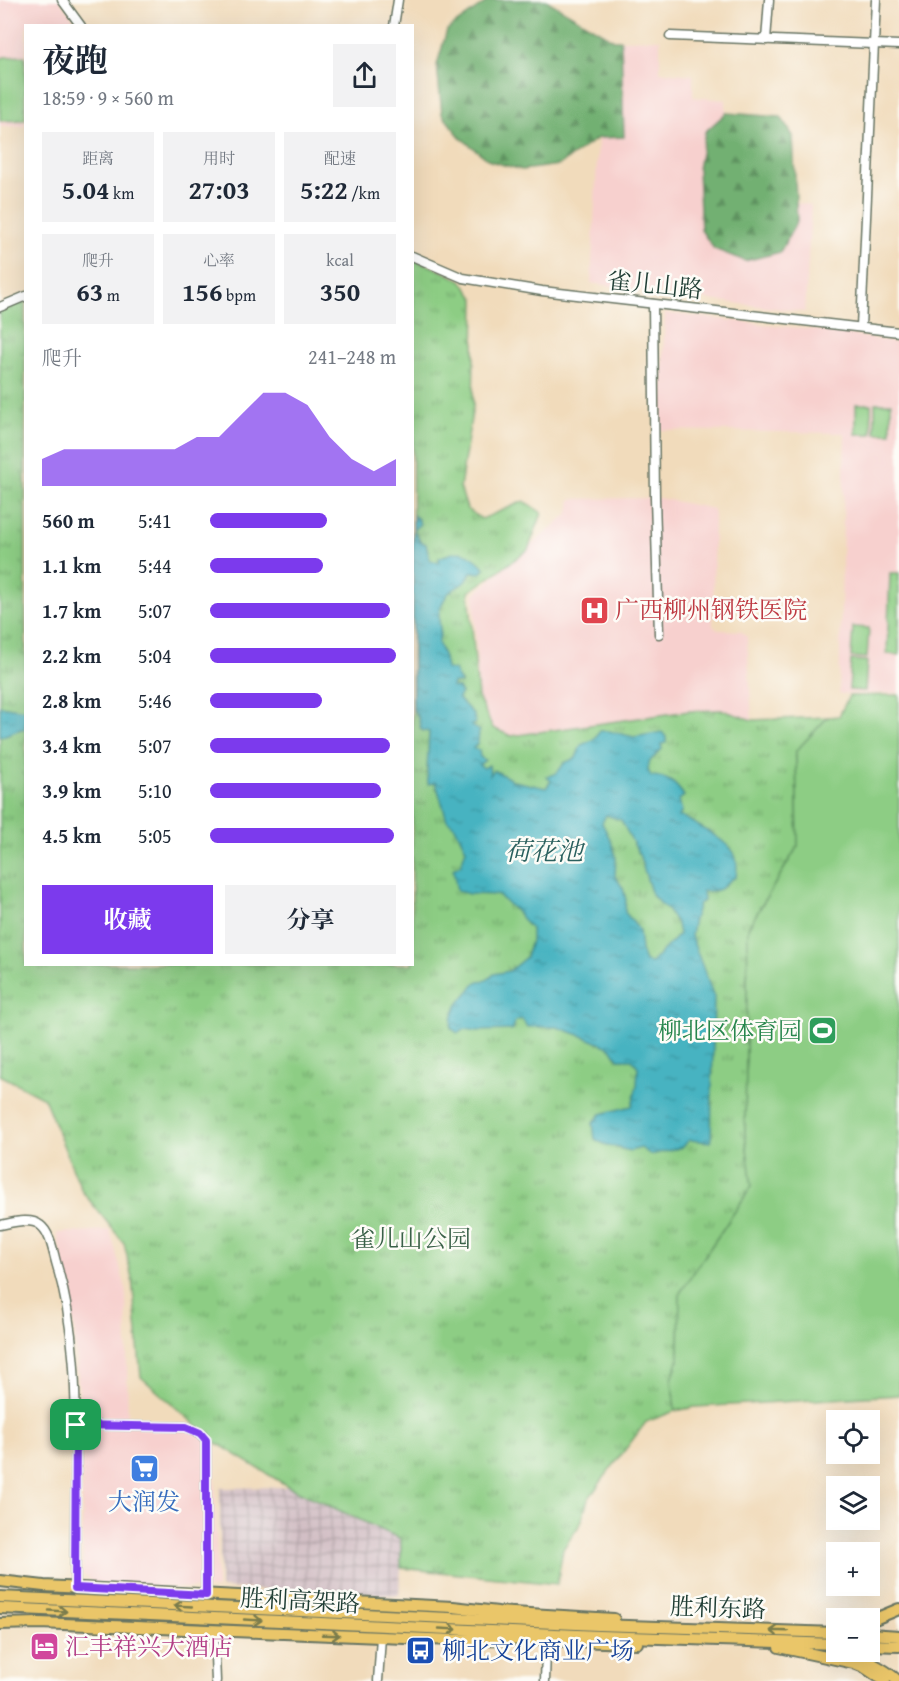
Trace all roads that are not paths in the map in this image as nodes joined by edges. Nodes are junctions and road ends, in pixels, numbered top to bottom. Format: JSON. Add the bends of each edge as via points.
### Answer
{"nodes":[{"id":1,"x":62,"y":0,"type":"edge"},
{"id":2,"x":398,"y":0,"type":"edge"},
{"id":3,"x":769,"y":0,"type":"edge"},
{"id":4,"x":876,"y":0,"type":"edge"},
{"id":5,"x":80,"y":24,"type":"edge"},
{"id":6,"x":394,"y":24,"type":"edge"},
{"id":7,"x":670,"y":36,"type":"dead end"},
{"id":8,"x":766,"y":40,"type":"junction"},
{"id":9,"x":874,"y":43,"type":"junction"},
{"id":10,"x":899,"y":45,"type":"edge"},
{"id":11,"x":414,"y":257,"type":"edge"},
{"id":12,"x":24,"y":297,"type":"edge"},
{"id":13,"x":653,"y":304,"type":"junction"},
{"id":14,"x":0,"y":307,"type":"edge"},
{"id":15,"x":861,"y":327,"type":"junction"},
{"id":16,"x":899,"y":332,"type":"edge"},
{"id":17,"x":659,"y":634,"type":"dead end"},
{"id":18,"x":0,"y":1225,"type":"edge"},
{"id":19,"x":76,"y":1425,"type":"junction"},
{"id":20,"x":0,"y":1581,"type":"edge"},
{"id":21,"x":44,"y":1586,"type":"junction"},
{"id":22,"x":0,"y":1588,"type":"edge"},
{"id":23,"x":75,"y":1588,"type":"junction"},
{"id":24,"x":206,"y":1595,"type":"junction"},
{"id":25,"x":0,"y":1597,"type":"edge"},
{"id":26,"x":0,"y":1608,"type":"edge"},
{"id":27,"x":899,"y":1610,"type":"edge"},
{"id":28,"x":880,"y":1617,"type":"edge"},
{"id":29,"x":0,"y":1619,"type":"edge"},
{"id":30,"x":39,"y":1623,"type":"junction"},
{"id":31,"x":0,"y":1624,"type":"edge"},
{"id":32,"x":214,"y":1630,"type":"junction"},
{"id":33,"x":598,"y":1630,"type":"junction"},
{"id":34,"x":826,"y":1632,"type":"edge"},
{"id":35,"x":698,"y":1634,"type":"junction"},
{"id":36,"x":880,"y":1635,"type":"edge"},
{"id":37,"x":899,"y":1636,"type":"edge"},
{"id":38,"x":381,"y":1637,"type":"junction"},
{"id":39,"x":729,"y":1640,"type":"junction"},
{"id":40,"x":826,"y":1644,"type":"edge"},
{"id":41,"x":545,"y":1645,"type":"junction"},
{"id":42,"x":880,"y":1645,"type":"edge"},
{"id":43,"x":776,"y":1646,"type":"junction"},
{"id":44,"x":899,"y":1646,"type":"edge"},
{"id":45,"x":826,"y":1650,"type":"edge"},
{"id":46,"x":869,"y":1662,"type":"edge"},
{"id":47,"x":216,"y":1681,"type":"edge"},
{"id":48,"x":378,"y":1681,"type":"edge"},
{"id":49,"x":545,"y":1681,"type":"edge"},
{"id":50,"x":885,"y":1681,"type":"edge"},
{"id":51,"x":898,"y":1681,"type":"edge"}],
"edges":[{"from":1,"to":5,"type":"street"},
{"from":2,"to":6,"type":"street"},
{"from":3,"to":8,"type":"street"},
{"from":4,"to":9,"type":"street"},
{"from":7,"to":8,"type":"street"},
{"from":8,"to":9,"type":"street"},
{"from":9,"to":10,"type":"street"},
{"from":9,"to":15,"type":"street"},
{"from":11,"to":13,"type":"street","name":"雀儿山路","via":[[463,278]]},
{"from":12,"to":14,"type":"street"},
{"from":13,"to":15,"type":"street","name":"雀儿山路"},
{"from":13,"to":17,"type":"street"},
{"from":15,"to":16,"type":"street","name":"雀儿山路"},
{"from":18,"to":19,"type":"street","via":[[31,1222],[40,1225],[47,1235],[62,1281],[74,1345]]},
{"from":19,"to":23,"type":"street"},
{"from":19,"to":24,"type":"street","via":[[186,1427],[206,1440]]},
{"from":20,"to":21,"type":"main road"},
{"from":21,"to":22,"type":"main road"},
{"from":21,"to":23,"type":"main road"},
{"from":23,"to":24,"type":"main road"},
{"from":24,"to":35,"type":"main road","via":[[644,1621]]},
{"from":33,"to":25,"type":"main road","name":"胜利高架路","one_way":true},
{"from":26,"to":33,"type":"main road","name":"胜利高架路","one_way":true},
{"from":27,"to":28,"type":"main road"},
{"from":29,"to":30,"type":"main road"},
{"from":30,"to":31,"type":"main road"},
{"from":30,"to":32,"type":"main road"},
{"from":32,"to":38,"type":"main road","one_way":true},
{"from":32,"to":47,"type":"street"},
{"from":33,"to":35,"type":"main road","name":"胜利东路"},
{"from":34,"to":35,"type":"main road","name":"胜利东路","one_way":true},
{"from":35,"to":39,"type":"main road","name":"胜利东路"},
{"from":35,"to":41,"type":"main road","via":[[662,1643]]},
{"from":36,"to":37,"type":"main road"},
{"from":38,"to":41,"type":"main road","via":[[500,1639]]},
{"from":38,"to":48,"type":"street"},
{"from":39,"to":40,"type":"main road","name":"胜利东路"},
{"from":39,"to":43,"type":"main road"},
{"from":41,"to":49,"type":"street"},
{"from":42,"to":44,"type":"main road"},
{"from":43,"to":45,"type":"main road"},
{"from":43,"to":50,"type":"main road","via":[[854,1663]]},
{"from":46,"to":51,"type":"main road"}]}
